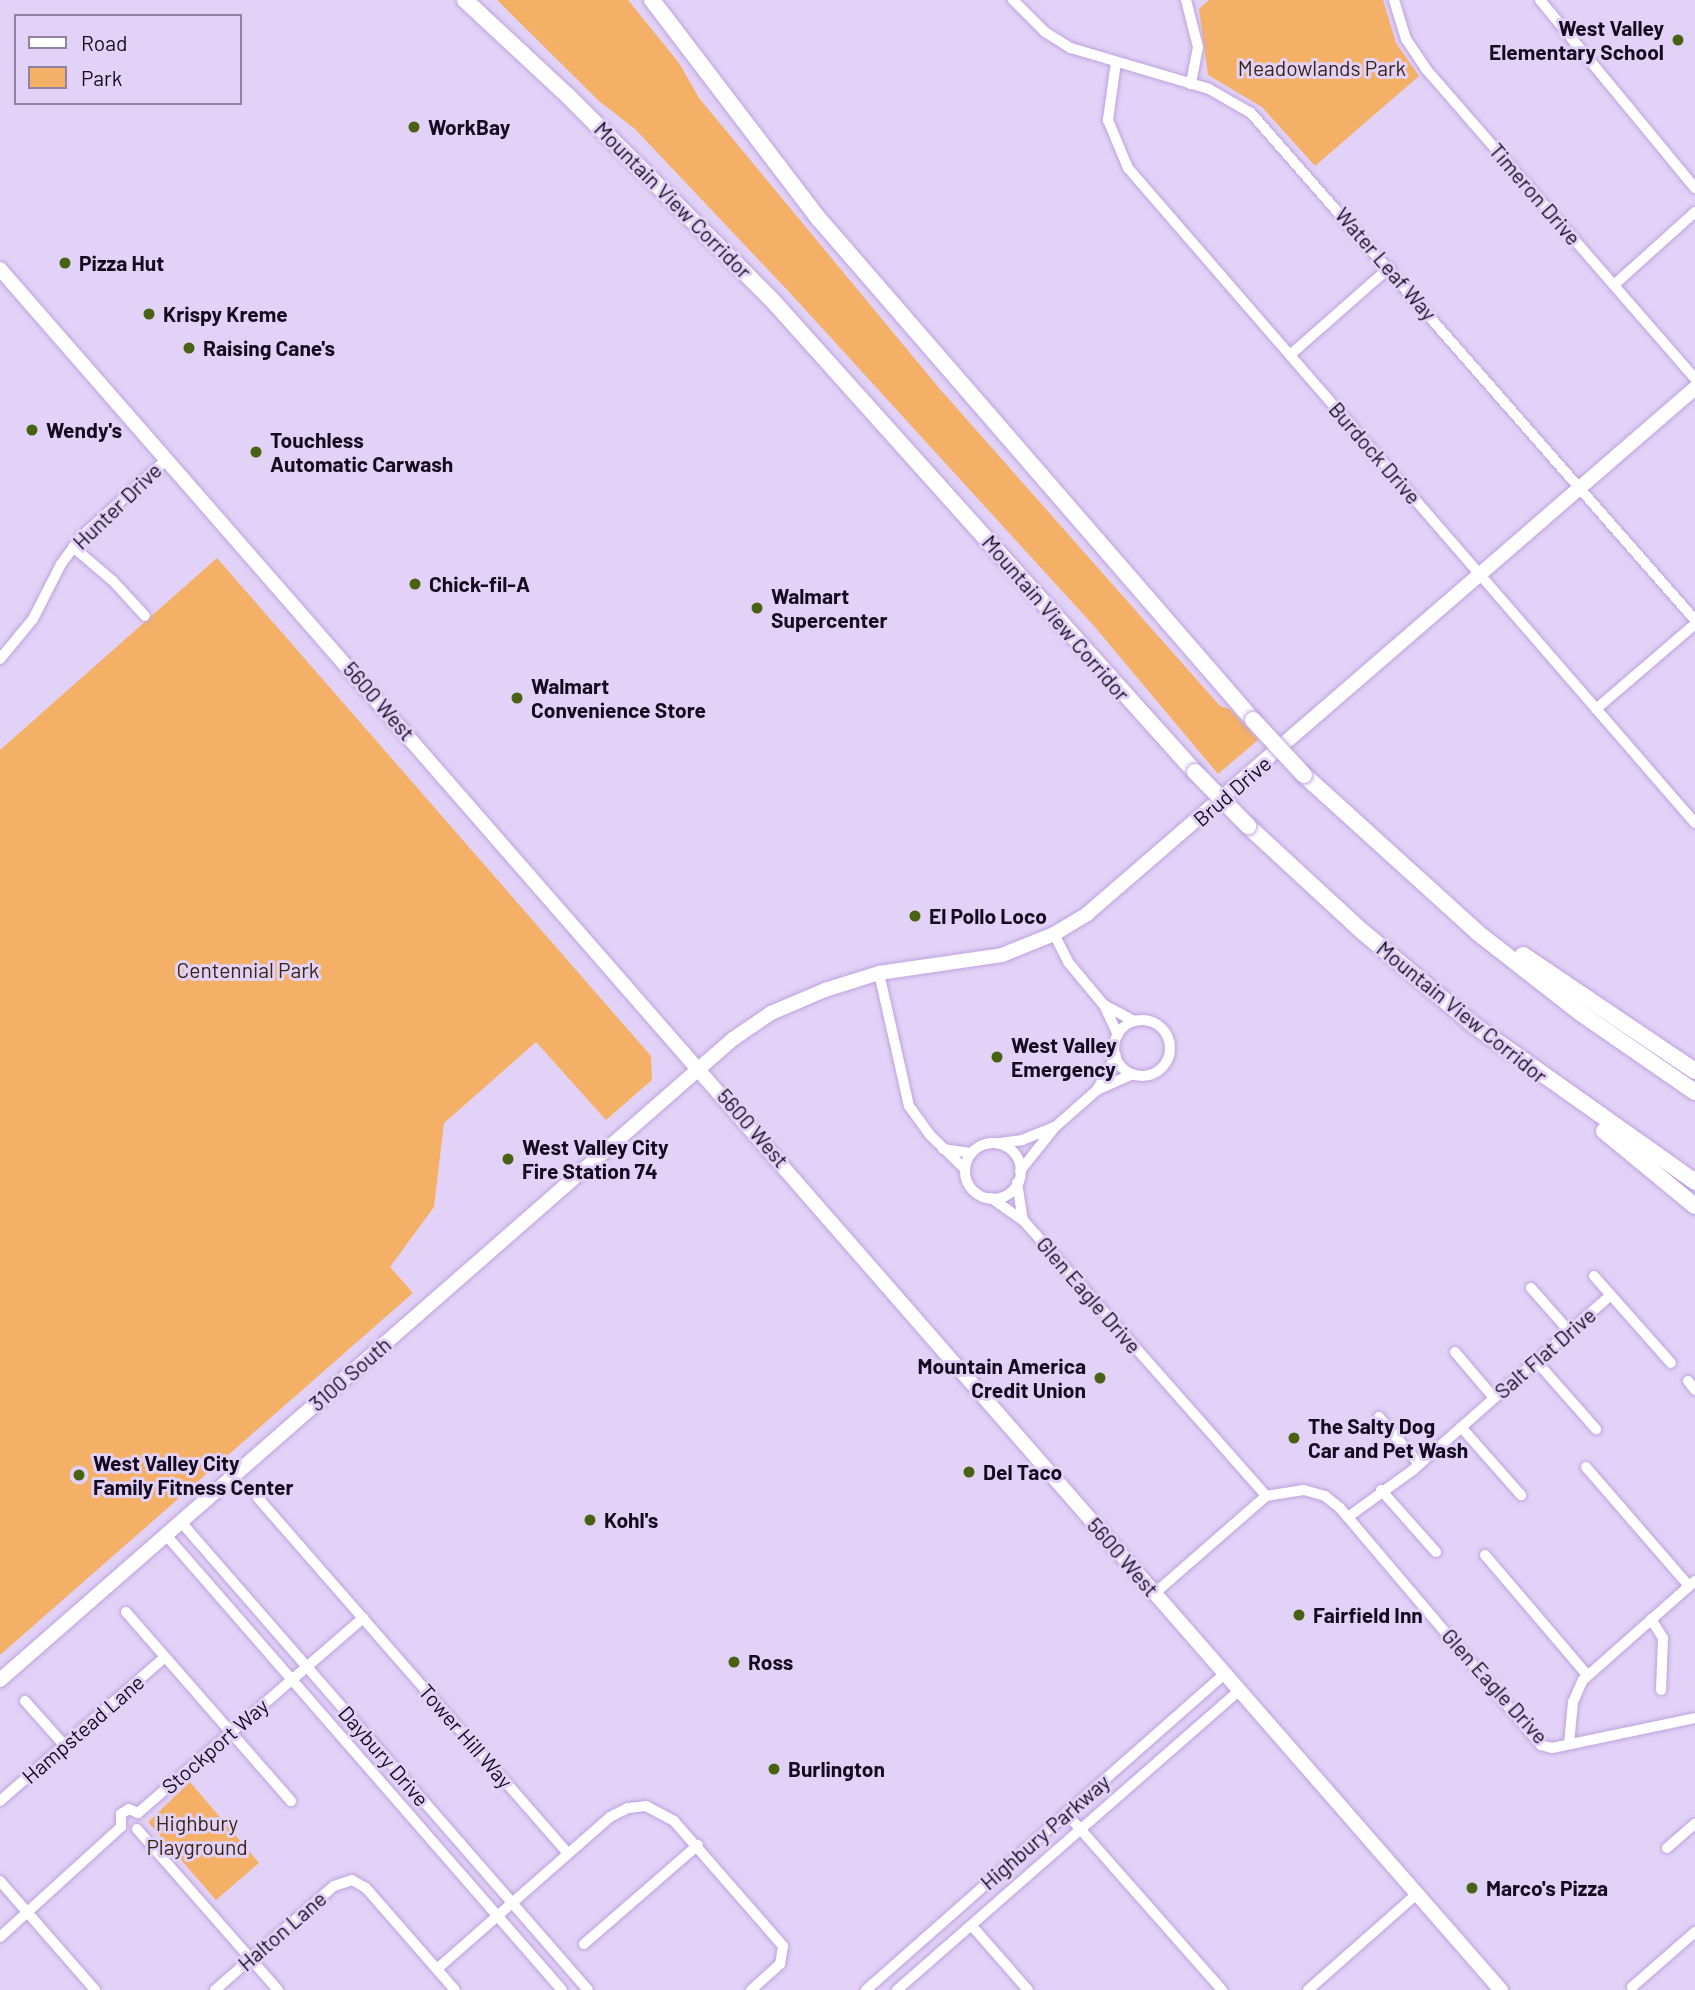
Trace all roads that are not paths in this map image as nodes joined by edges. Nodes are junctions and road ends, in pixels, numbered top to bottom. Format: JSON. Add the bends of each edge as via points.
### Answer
{"nodes":[{"id":1,"x":465,"y":0,"type":"edge"},
{"id":2,"x":652,"y":0,"type":"edge"},
{"id":3,"x":1013,"y":0,"type":"edge"},
{"id":4,"x":1186,"y":0,"type":"edge"},
{"id":5,"x":1394,"y":0,"type":"edge"},
{"id":6,"x":1540,"y":0,"type":"edge"},
{"id":7,"x":1116,"y":62,"type":"junction"},
{"id":8,"x":1191,"y":84,"type":"junction"},
{"id":9,"x":1695,"y":188,"type":"edge"},
{"id":10,"x":1695,"y":212,"type":"edge"},
{"id":11,"x":1390,"y":267,"type":"junction"},
{"id":12,"x":0,"y":269,"type":"edge"},
{"id":13,"x":1614,"y":285,"type":"junction"},
{"id":14,"x":1290,"y":355,"type":"junction"},
{"id":15,"x":1695,"y":378,"type":"edge"},
{"id":16,"x":1695,"y":388,"type":"edge"},
{"id":17,"x":167,"y":459,"type":"junction"},
{"id":18,"x":1581,"y":488,"type":"junction"},
{"id":19,"x":73,"y":547,"type":"junction"},
{"id":20,"x":1481,"y":575,"type":"junction"},
{"id":21,"x":145,"y":616,"type":"dead end"},
{"id":22,"x":1695,"y":622,"type":"edge"},
{"id":23,"x":1,"y":657,"type":"edge"},
{"id":24,"x":1596,"y":709,"type":"junction"},
{"id":25,"x":1350,"y":820,"type":"junction"},
{"id":26,"x":1695,"y":822,"type":"edge"},
{"id":27,"x":1054,"y":934,"type":"junction"},
{"id":28,"x":879,"y":973,"type":"junction"},
{"id":29,"x":1104,"y":1005,"type":"junction"},
{"id":30,"x":1134,"y":1021,"type":"junction"},
{"id":31,"x":1118,"y":1035,"type":"junction"},
{"id":32,"x":1116,"y":1056,"type":"junction"},
{"id":33,"x":700,"y":1067,"type":"junction"},
{"id":34,"x":1695,"y":1071,"type":"edge"},
{"id":35,"x":1133,"y":1074,"type":"junction"},
{"id":36,"x":1097,"y":1090,"type":"junction"},
{"id":37,"x":1562,"y":1091,"type":"junction"},
{"id":38,"x":1695,"y":1092,"type":"edge"},
{"id":39,"x":1055,"y":1127,"type":"junction"},
{"id":40,"x":995,"y":1143,"type":"junction"},
{"id":41,"x":943,"y":1149,"type":"junction"},
{"id":42,"x":971,"y":1153,"type":"junction"},
{"id":43,"x":965,"y":1170,"type":"junction"},
{"id":44,"x":1020,"y":1171,"type":"junction"},
{"id":45,"x":1695,"y":1182,"type":"edge"},
{"id":46,"x":1017,"y":1183,"type":"junction"},
{"id":47,"x":991,"y":1198,"type":"junction"},
{"id":48,"x":1695,"y":1206,"type":"edge"},
{"id":49,"x":1023,"y":1220,"type":"junction"},
{"id":50,"x":1594,"y":1276,"type":"dead end"},
{"id":51,"x":1531,"y":1288,"type":"dead end"},
{"id":52,"x":1611,"y":1294,"type":"junction"},
{"id":53,"x":1569,"y":1331,"type":"junction"},
{"id":54,"x":1455,"y":1352,"type":"dead end"},
{"id":55,"x":1536,"y":1361,"type":"junction"},
{"id":56,"x":1671,"y":1363,"type":"dead end"},
{"id":57,"x":1494,"y":1398,"type":"junction"},
{"id":58,"x":1379,"y":1417,"type":"dead end"},
{"id":59,"x":1461,"y":1427,"type":"junction"},
{"id":60,"x":1595,"y":1429,"type":"dead end"},
{"id":61,"x":1419,"y":1464,"type":"junction"},
{"id":62,"x":1586,"y":1468,"type":"dead end"},
{"id":63,"x":1381,"y":1490,"type":"junction"},
{"id":64,"x":1521,"y":1495,"type":"dead end"},
{"id":65,"x":1266,"y":1496,"type":"junction"},
{"id":66,"x":258,"y":1498,"type":"dead end"},
{"id":67,"x":1348,"y":1517,"type":"junction"},
{"id":68,"x":181,"y":1522,"type":"junction"},
{"id":69,"x":166,"y":1535,"type":"junction"},
{"id":70,"x":1436,"y":1552,"type":"dead end"},
{"id":71,"x":1485,"y":1555,"type":"dead end"},
{"id":72,"x":1692,"y":1583,"type":"edge"},
{"id":73,"x":1155,"y":1593,"type":"junction"},
{"id":74,"x":127,"y":1612,"type":"dead end"},
{"id":75,"x":363,"y":1618,"type":"junction"},
{"id":76,"x":1651,"y":1619,"type":"junction"},
{"id":77,"x":165,"y":1657,"type":"junction"},
{"id":78,"x":306,"y":1667,"type":"junction"},
{"id":79,"x":1225,"y":1673,"type":"junction"},
{"id":80,"x":1587,"y":1675,"type":"junction"},
{"id":81,"x":0,"y":1680,"type":"edge"},
{"id":82,"x":292,"y":1680,"type":"junction"},
{"id":83,"x":1240,"y":1690,"type":"junction"},
{"id":84,"x":1661,"y":1690,"type":"dead end"},
{"id":85,"x":25,"y":1701,"type":"dead end"},
{"id":86,"x":1695,"y":1718,"type":"edge"},
{"id":87,"x":231,"y":1732,"type":"junction"},
{"id":88,"x":1569,"y":1744,"type":"junction"},
{"id":89,"x":64,"y":1745,"type":"junction"},
{"id":90,"x":0,"y":1801,"type":"edge"},
{"id":91,"x":291,"y":1801,"type":"dead end"},
{"id":92,"x":138,"y":1813,"type":"junction"},
{"id":93,"x":1066,"y":1813,"type":"junction"},
{"id":94,"x":1695,"y":1824,"type":"edge"},
{"id":95,"x":121,"y":1827,"type":"junction"},
{"id":96,"x":137,"y":1829,"type":"junction"},
{"id":97,"x":1082,"y":1830,"type":"junction"},
{"id":98,"x":698,"y":1845,"type":"junction"},
{"id":99,"x":1667,"y":1848,"type":"dead end"},
{"id":100,"x":568,"y":1853,"type":"junction"},
{"id":101,"x":0,"y":1881,"type":"edge"},
{"id":102,"x":1417,"y":1894,"type":"junction"},
{"id":103,"x":511,"y":1903,"type":"junction"},
{"id":104,"x":28,"y":1913,"type":"junction"},
{"id":105,"x":498,"y":1915,"type":"junction"},
{"id":106,"x":972,"y":1926,"type":"junction"},
{"id":107,"x":1695,"y":1932,"type":"edge"},
{"id":108,"x":0,"y":1937,"type":"edge"},
{"id":109,"x":584,"y":1944,"type":"dead end"},
{"id":110,"x":250,"y":1959,"type":"junction"},
{"id":111,"x":437,"y":1969,"type":"junction"},
{"id":112,"x":1632,"y":1987,"type":"dead end"},
{"id":113,"x":95,"y":1990,"type":"edge"},
{"id":114,"x":215,"y":1990,"type":"edge"},
{"id":115,"x":278,"y":1990,"type":"edge"},
{"id":116,"x":455,"y":1990,"type":"edge"},
{"id":117,"x":562,"y":1990,"type":"edge"},
{"id":118,"x":588,"y":1990,"type":"edge"},
{"id":119,"x":751,"y":1990,"type":"edge"},
{"id":120,"x":866,"y":1990,"type":"edge"},
{"id":121,"x":897,"y":1990,"type":"edge"},
{"id":122,"x":1028,"y":1990,"type":"edge"},
{"id":123,"x":1222,"y":1990,"type":"edge"},
{"id":124,"x":1308,"y":1990,"type":"edge"},
{"id":125,"x":1501,"y":1990,"type":"edge"}],
"edges":[{"from":1,"to":37,"type":"highway","name":"Mountain View Corridor","bridge":true,"via":[[568,95],[765,293],[1248,826],[1403,967]]},
{"from":2,"to":25,"type":"highway","bridge":true,"via":[[820,219],[1253,720]]},
{"from":3,"to":7,"type":"street","name":"Water Leaf Way","via":[[1056,40]]},
{"from":4,"to":8,"type":"street","via":[[1198,47]]},
{"from":5,"to":13,"type":"street","name":"Timeron Drive","via":[[1401,28],[1418,58]]},
{"from":6,"to":9,"type":"street"},
{"from":7,"to":8,"type":"street","name":"Water Leaf Way"},
{"from":7,"to":14,"type":"street","name":"Burdock Drive","via":[[1108,120],[1119,153]]},
{"from":8,"to":11,"type":"street","name":"Water Leaf Way","via":[[1222,94],[1251,113]]},
{"from":10,"to":13,"type":"street"},
{"from":11,"to":14,"type":"street"},
{"from":11,"to":18,"type":"street","name":"Water Leaf Way"},
{"from":12,"to":17,"type":"main road","name":"5600 West"},
{"from":13,"to":15,"type":"street","name":"Timeron Drive"},
{"from":14,"to":20,"type":"street","name":"Burdock Drive"},
{"from":16,"to":18,"type":"main road","name":"Brud Drive"},
{"from":17,"to":19,"type":"street","name":"Hunter Drive"},
{"from":17,"to":33,"type":"main road","name":"5600 West"},
{"from":18,"to":20,"type":"main road","name":"Brud Drive"},
{"from":18,"to":22,"type":"street","name":"Water Leaf Way"},
{"from":19,"to":21,"type":"street"},
{"from":19,"to":23,"type":"street","name":"Hunter Drive","via":[[33,620]]},
{"from":20,"to":24,"type":"street","name":"Burdock Drive"},
{"from":20,"to":27,"type":"main road","name":"Brud Drive","via":[[1143,868]]},
{"from":22,"to":24,"type":"street"},
{"from":24,"to":26,"type":"street","name":"Burdock Drive"},
{"from":25,"to":34,"type":"highway","via":[[1564,986]]},
{"from":25,"to":38,"type":"highway","via":[[1528,973]]},
{"from":27,"to":28,"type":"main road","name":"Brud Drive","via":[[987,959]]},
{"from":27,"to":29,"type":"street","via":[[1068,962]]},
{"from":28,"to":33,"type":"main road","name":"Brud Drive","via":[[778,1010]]},
{"from":28,"to":41,"type":"street","via":[[907,1102]]},
{"from":29,"to":30,"type":"street"},
{"from":29,"to":31,"type":"street"},
{"from":30,"to":31,"type":"street"},
{"from":30,"to":35,"type":"street","via":[[1157,1024],[1170,1047],[1161,1069]]},
{"from":31,"to":32,"type":"street"},
{"from":32,"to":35,"type":"street"},
{"from":32,"to":36,"type":"street"},
{"from":33,"to":68,"type":"main road","name":"3100 South"},
{"from":33,"to":73,"type":"main road","name":"5600 West"},
{"from":35,"to":36,"type":"street"},
{"from":36,"to":39,"type":"street"},
{"from":37,"to":45,"type":"highway","name":"Mountain View Corridor"},
{"from":37,"to":48,"type":"highway"},
{"from":39,"to":40,"type":"street","via":[[1022,1140]]},
{"from":39,"to":44,"type":"street"},
{"from":40,"to":42,"type":"street"},
{"from":40,"to":44,"type":"street","via":[[1013,1152]]},
{"from":41,"to":42,"type":"street"},
{"from":41,"to":43,"type":"street"},
{"from":42,"to":43,"type":"street"},
{"from":43,"to":47,"type":"street","via":[[972,1189]]},
{"from":44,"to":46,"type":"street"},
{"from":46,"to":47,"type":"street","via":[[1006,1195]]},
{"from":46,"to":49,"type":"street","name":"Glen Eagle Drive"},
{"from":47,"to":49,"type":"street","name":"Glen Eagle Drive"},
{"from":49,"to":65,"type":"street","name":"Glen Eagle Drive"},
{"from":50,"to":52,"type":"street"},
{"from":51,"to":53,"type":"street"},
{"from":52,"to":53,"type":"street","name":"Salt Flat Drive"},
{"from":52,"to":56,"type":"street"},
{"from":53,"to":55,"type":"street","name":"Salt Flat Drive"},
{"from":54,"to":57,"type":"street"},
{"from":55,"to":57,"type":"street","name":"Salt Flat Drive"},
{"from":55,"to":60,"type":"street"},
{"from":57,"to":59,"type":"street","name":"Salt Flat Drive"},
{"from":58,"to":61,"type":"street"},
{"from":59,"to":61,"type":"street","name":"Salt Flat Drive"},
{"from":59,"to":64,"type":"street"},
{"from":61,"to":63,"type":"street","name":"Salt Flat Drive"},
{"from":62,"to":72,"type":"street"},
{"from":63,"to":67,"type":"street","name":"Salt Flat Drive"},
{"from":63,"to":70,"type":"street"},
{"from":65,"to":67,"type":"street","name":"Glen Eagle Drive","via":[[1293,1489],[1318,1493]]},
{"from":65,"to":73,"type":"street"},
{"from":66,"to":75,"type":"street","name":"Tower Hill Way"},
{"from":67,"to":88,"type":"street","name":"Glen Eagle Drive","via":[[1539,1742],[1552,1748]]},
{"from":68,"to":69,"type":"main road","name":"3100 South"},
{"from":68,"to":78,"type":"street","name":"Daybury Drive"},
{"from":69,"to":81,"type":"main road","name":"3100 South"},
{"from":69,"to":82,"type":"street","name":"Daybury Drive"},
{"from":71,"to":80,"type":"street"},
{"from":72,"to":76,"type":"street"},
{"from":73,"to":79,"type":"main road","name":"5600 West"},
{"from":74,"to":77,"type":"street"},
{"from":75,"to":78,"type":"street","name":"Stockport Way"},
{"from":75,"to":100,"type":"street","name":"Tower Hill Way"},
{"from":76,"to":80,"type":"street"},
{"from":76,"to":84,"type":"street","via":[[1663,1637]]},
{"from":77,"to":87,"type":"street"},
{"from":77,"to":89,"type":"street","name":"Hampstead Lane"},
{"from":78,"to":82,"type":"street","name":"Stockport Way"},
{"from":78,"to":103,"type":"street","name":"Daybury Drive"},
{"from":79,"to":83,"type":"main road","name":"5600 West"},
{"from":79,"to":93,"type":"street","name":"Highbury Parkway"},
{"from":80,"to":88,"type":"street","via":[[1573,1702]]},
{"from":82,"to":87,"type":"street","name":"Stockport Way"},
{"from":82,"to":105,"type":"street","name":"Daybury Drive"},
{"from":83,"to":97,"type":"street","name":"Highbury Parkway"},
{"from":83,"to":102,"type":"main road","name":"5600 West"},
{"from":85,"to":89,"type":"street"},
{"from":86,"to":88,"type":"street","name":"Glen Eagle Drive"},
{"from":87,"to":91,"type":"street"},
{"from":87,"to":92,"type":"street","name":"Stockport Way"},
{"from":89,"to":90,"type":"street","name":"Hampstead Lane"},
{"from":92,"to":95,"type":"street","name":"Stockport Way","via":[[124,1811],[119,1818]]},
{"from":92,"to":96,"type":"street"},
{"from":93,"to":97,"type":"street"},
{"from":93,"to":120,"type":"street","name":"Highbury Parkway"},
{"from":94,"to":99,"type":"street"},
{"from":95,"to":96,"type":"street"},
{"from":95,"to":104,"type":"street"},
{"from":96,"to":110,"type":"street"},
{"from":97,"to":106,"type":"street","name":"Highbury Parkway"},
{"from":97,"to":123,"type":"street"},
{"from":98,"to":100,"type":"street","via":[[663,1812],[638,1806],[610,1817]]},
{"from":98,"to":109,"type":"street"},
{"from":98,"to":119,"type":"street","via":[[780,1942],[784,1956]]},
{"from":100,"to":103,"type":"street"},
{"from":101,"to":104,"type":"street"},
{"from":102,"to":124,"type":"street"},
{"from":102,"to":125,"type":"main road","name":"5600 West"},
{"from":103,"to":105,"type":"street"},
{"from":103,"to":118,"type":"street","name":"Daybury Drive"},
{"from":104,"to":108,"type":"street"},
{"from":104,"to":113,"type":"street"},
{"from":105,"to":111,"type":"street"},
{"from":105,"to":117,"type":"street","name":"Daybury Drive"},
{"from":106,"to":121,"type":"street","name":"Highbury Parkway"},
{"from":106,"to":122,"type":"street"},
{"from":107,"to":112,"type":"street"},
{"from":110,"to":111,"type":"street","name":"Halton Lane","via":[[334,1886],[352,1880],[366,1888]]},
{"from":110,"to":114,"type":"street","name":"Halton Lane"},
{"from":110,"to":115,"type":"street"},
{"from":111,"to":116,"type":"street"}]}
